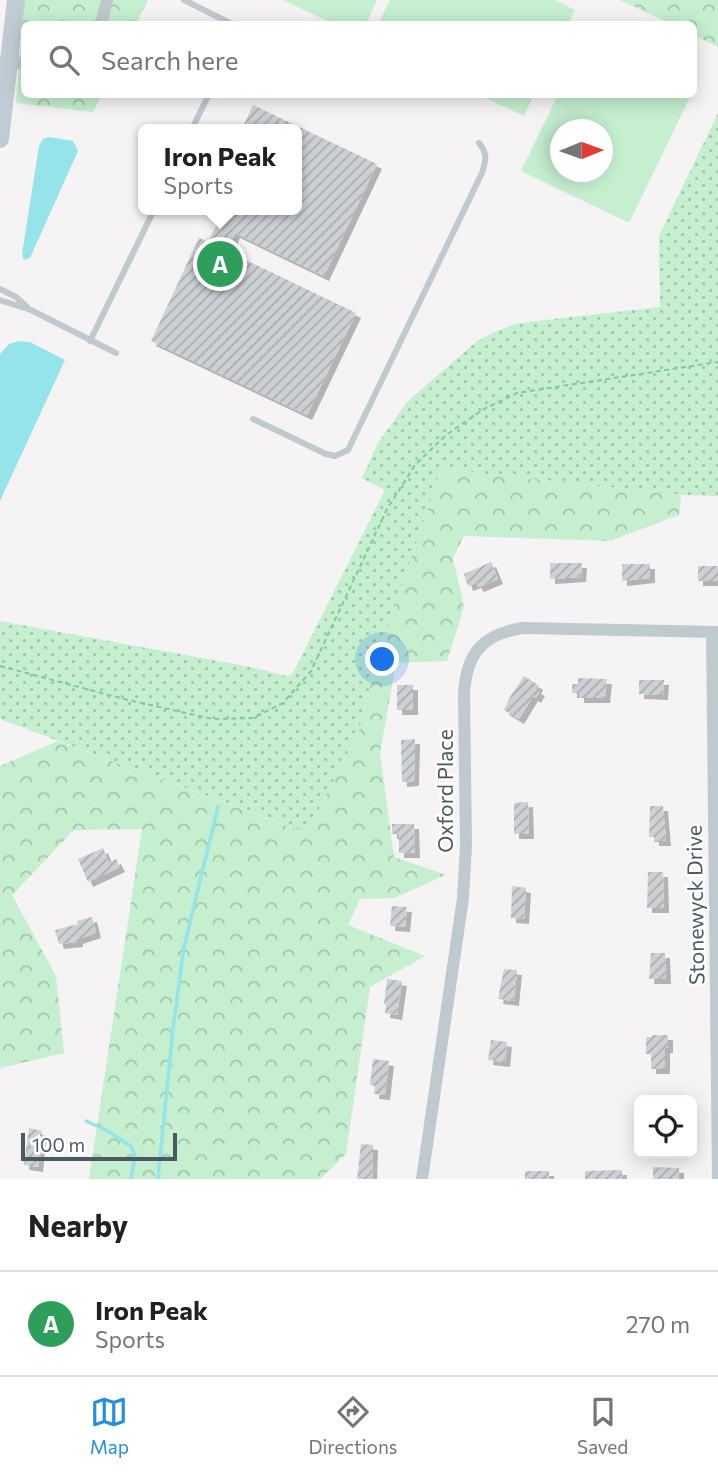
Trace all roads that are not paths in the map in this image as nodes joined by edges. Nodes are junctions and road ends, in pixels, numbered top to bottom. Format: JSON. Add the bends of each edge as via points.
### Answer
{"nodes":[{"id":1,"x":16,"y":0,"type":"edge"},
{"id":2,"x":107,"y":0,"type":"edge"},
{"id":3,"x":184,"y":0,"type":"edge"},
{"id":4,"x":102,"y":21,"type":"edge"},
{"id":5,"x":226,"y":21,"type":"edge"},
{"id":6,"x":17,"y":63,"type":"edge"},
{"id":7,"x":207,"y":98,"type":"edge"},
{"id":8,"x":194,"y":124,"type":"edge"},
{"id":9,"x":0,"y":139,"type":"edge"},
{"id":10,"x":479,"y":143,"type":"dead end"},
{"id":11,"x":152,"y":215,"type":"edge"},
{"id":12,"x":0,"y":289,"type":"edge"},
{"id":13,"x":0,"y":300,"type":"edge"},
{"id":14,"x":31,"y":310,"type":"junction"},
{"id":15,"x":90,"y":341,"type":"junction"},
{"id":16,"x":116,"y":354,"type":"dead end"},
{"id":17,"x":253,"y":419,"type":"dead end"},
{"id":18,"x":715,"y":632,"type":"edge"},
{"id":19,"x":718,"y":1178,"type":"edge"},
{"id":20,"x":422,"y":1179,"type":"edge"}],
"edges":[{"from":1,"to":6,"type":"street"},
{"from":2,"to":4,"type":"street"},
{"from":3,"to":5,"type":"lane"},
{"from":6,"to":9,"type":"street"},
{"from":7,"to":8,"type":"lane"},
{"from":10,"to":17,"type":"lane","via":[[487,157],[482,173],[348,450],[335,456],[326,454]]},
{"from":11,"to":15,"type":"lane"},
{"from":12,"to":14,"type":"lane"},
{"from":13,"to":14,"type":"lane"},
{"from":14,"to":15,"type":"lane"},
{"from":15,"to":16,"type":"lane"},
{"from":18,"to":19,"type":"street","name":"Stonewyck Drive"},
{"from":18,"to":20,"type":"street","name":"Oxford Place","via":[[523,628],[495,635],[469,663],[464,695],[463,898]]}]}
